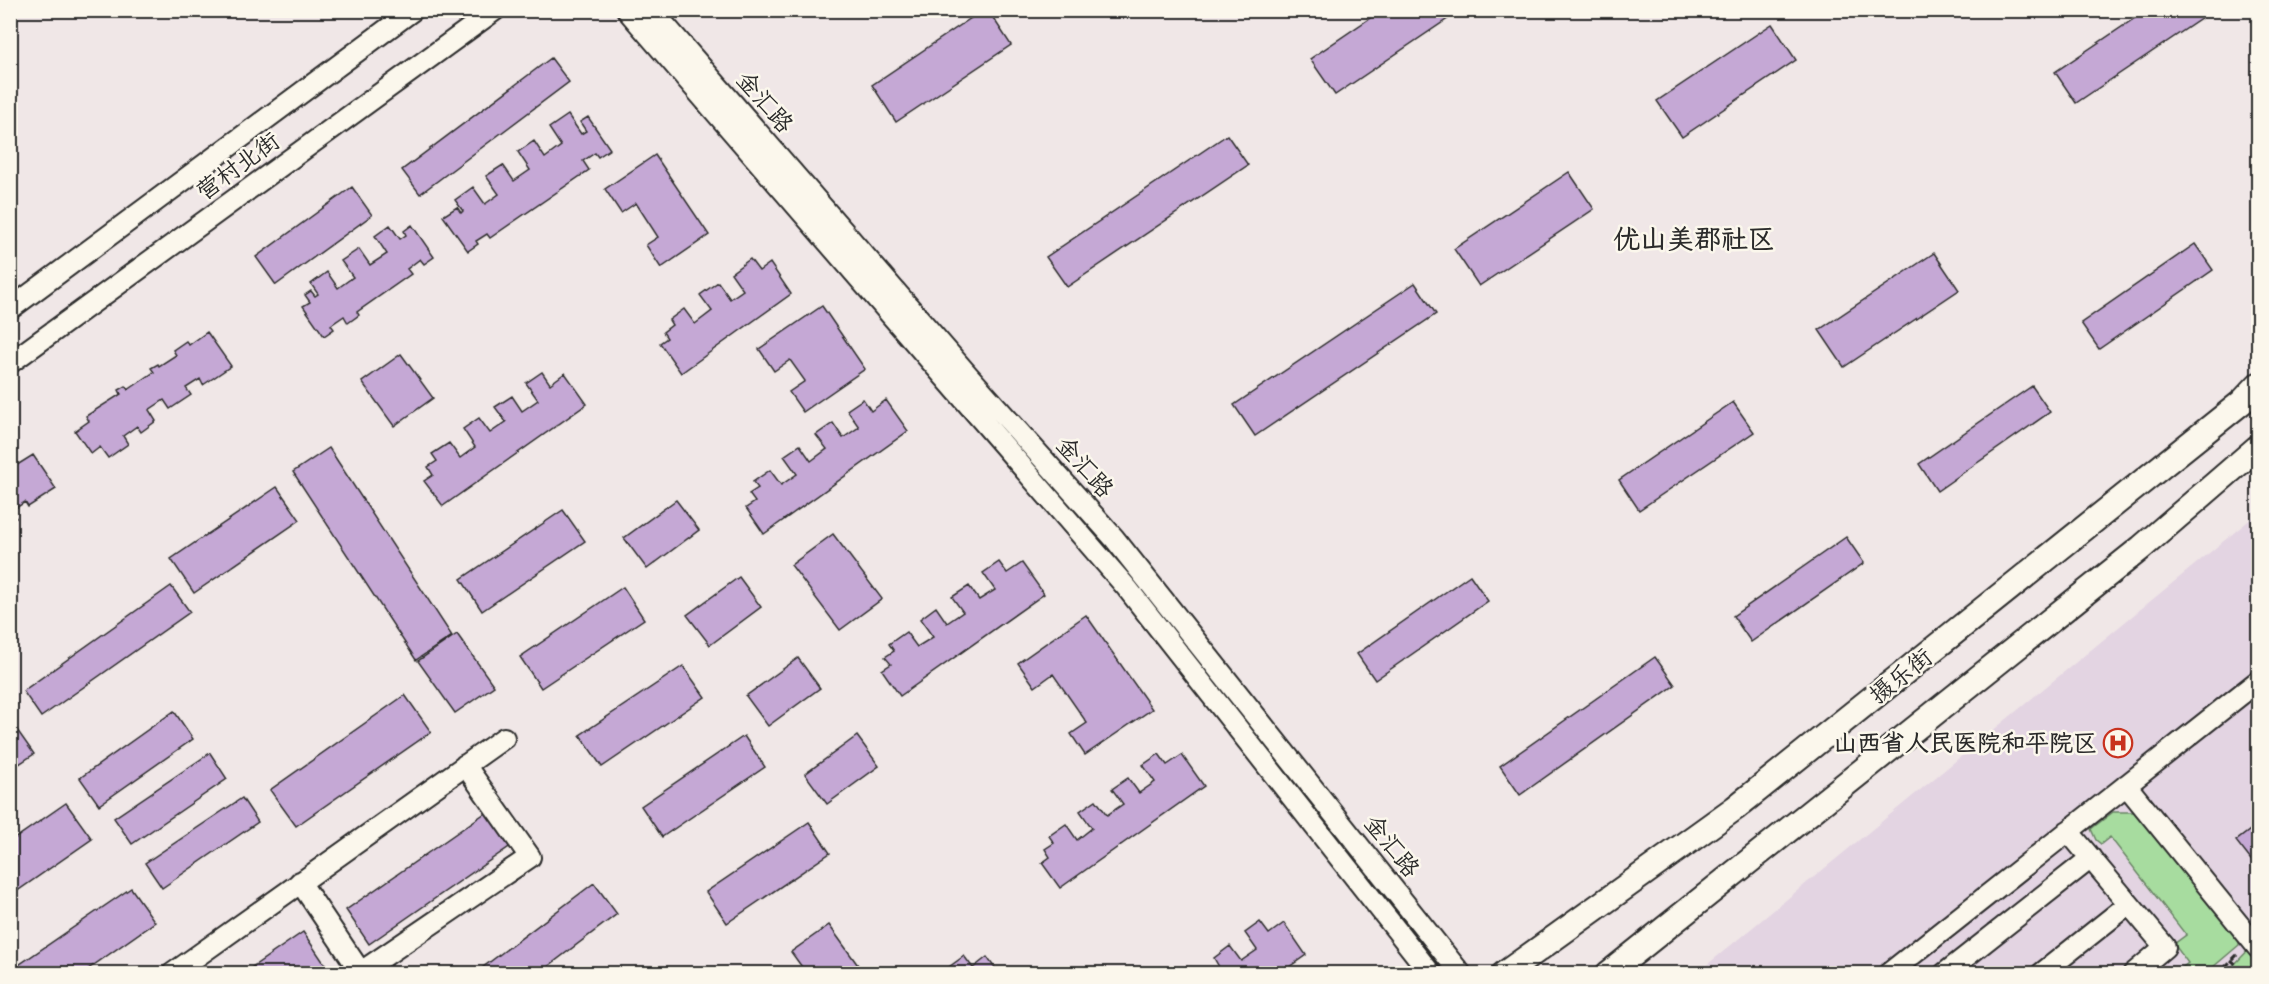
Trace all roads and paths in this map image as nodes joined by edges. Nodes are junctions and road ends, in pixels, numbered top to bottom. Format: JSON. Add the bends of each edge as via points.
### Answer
{"nodes":[{"id":1,"x":413,"y":10,"type":"edge"},
{"id":2,"x":495,"y":10,"type":"edge"},
{"id":3,"x":627,"y":10,"type":"edge"},
{"id":4,"x":652,"y":10,"type":"edge"},
{"id":5,"x":10,"y":309,"type":"edge"},
{"id":6,"x":10,"y":363,"type":"edge"},
{"id":7,"x":2259,"y":386,"type":"edge"},
{"id":8,"x":2259,"y":447,"type":"edge"},
{"id":9,"x":2259,"y":681,"type":"edge"},
{"id":10,"x":504,"y":738,"type":"dead end"},
{"id":11,"x":465,"y":765,"type":"junction"},
{"id":12,"x":2126,"y":785,"type":"junction"},
{"id":13,"x":2068,"y":831,"type":"junction"},
{"id":14,"x":2091,"y":858,"type":"junction"},
{"id":15,"x":300,"y":882,"type":"junction"},
{"id":16,"x":2129,"y":904,"type":"junction"},
{"id":17,"x":2256,"y":940,"type":"edge"},
{"id":18,"x":2231,"y":960,"type":"junction"},
{"id":19,"x":362,"y":973,"type":"edge"},
{"id":20,"x":172,"y":974,"type":"edge"},
{"id":21,"x":1431,"y":974,"type":"edge"},
{"id":22,"x":1461,"y":974,"type":"edge"},
{"id":23,"x":1504,"y":974,"type":"edge"},
{"id":24,"x":1608,"y":974,"type":"edge"},
{"id":25,"x":1888,"y":974,"type":"edge"},
{"id":26,"x":1944,"y":974,"type":"edge"},
{"id":27,"x":2041,"y":974,"type":"edge"},
{"id":28,"x":2133,"y":974,"type":"edge"},
{"id":29,"x":2218,"y":974,"type":"edge"},
{"id":30,"x":2247,"y":974,"type":"edge"}],
"edges":[{"from":1,"to":5,"type":"street","name":"营村北街"},
{"from":2,"to":6,"type":"street","name":"营村北街"},
{"from":3,"to":21,"type":"street","name":"金汇路","via":[[1127,588]]},
{"from":4,"to":22,"type":"street","name":"金汇路","via":[[1114,538]]},
{"from":7,"to":23,"type":"main road","name":"摄乐街","via":[[1735,808]]},
{"from":8,"to":24,"type":"main road","name":"摄乐街","via":[[2141,548]]},
{"from":9,"to":12,"type":"street"},
{"from":10,"to":11,"type":"street"},
{"from":11,"to":15,"type":"street"},
{"from":11,"to":19,"type":"street","via":[[530,857]]},
{"from":12,"to":13,"type":"street"},
{"from":12,"to":17,"type":"street"},
{"from":13,"to":14,"type":"street"},
{"from":13,"to":25,"type":"street"},
{"from":14,"to":16,"type":"street"},
{"from":14,"to":26,"type":"street"},
{"from":15,"to":19,"type":"street"},
{"from":15,"to":20,"type":"street"},
{"from":16,"to":27,"type":"street"},
{"from":16,"to":28,"type":"street","via":[[2165,947]]},
{"from":17,"to":18,"type":"path"},
{"from":18,"to":29,"type":"path"},
{"from":18,"to":30,"type":"path"}]}
